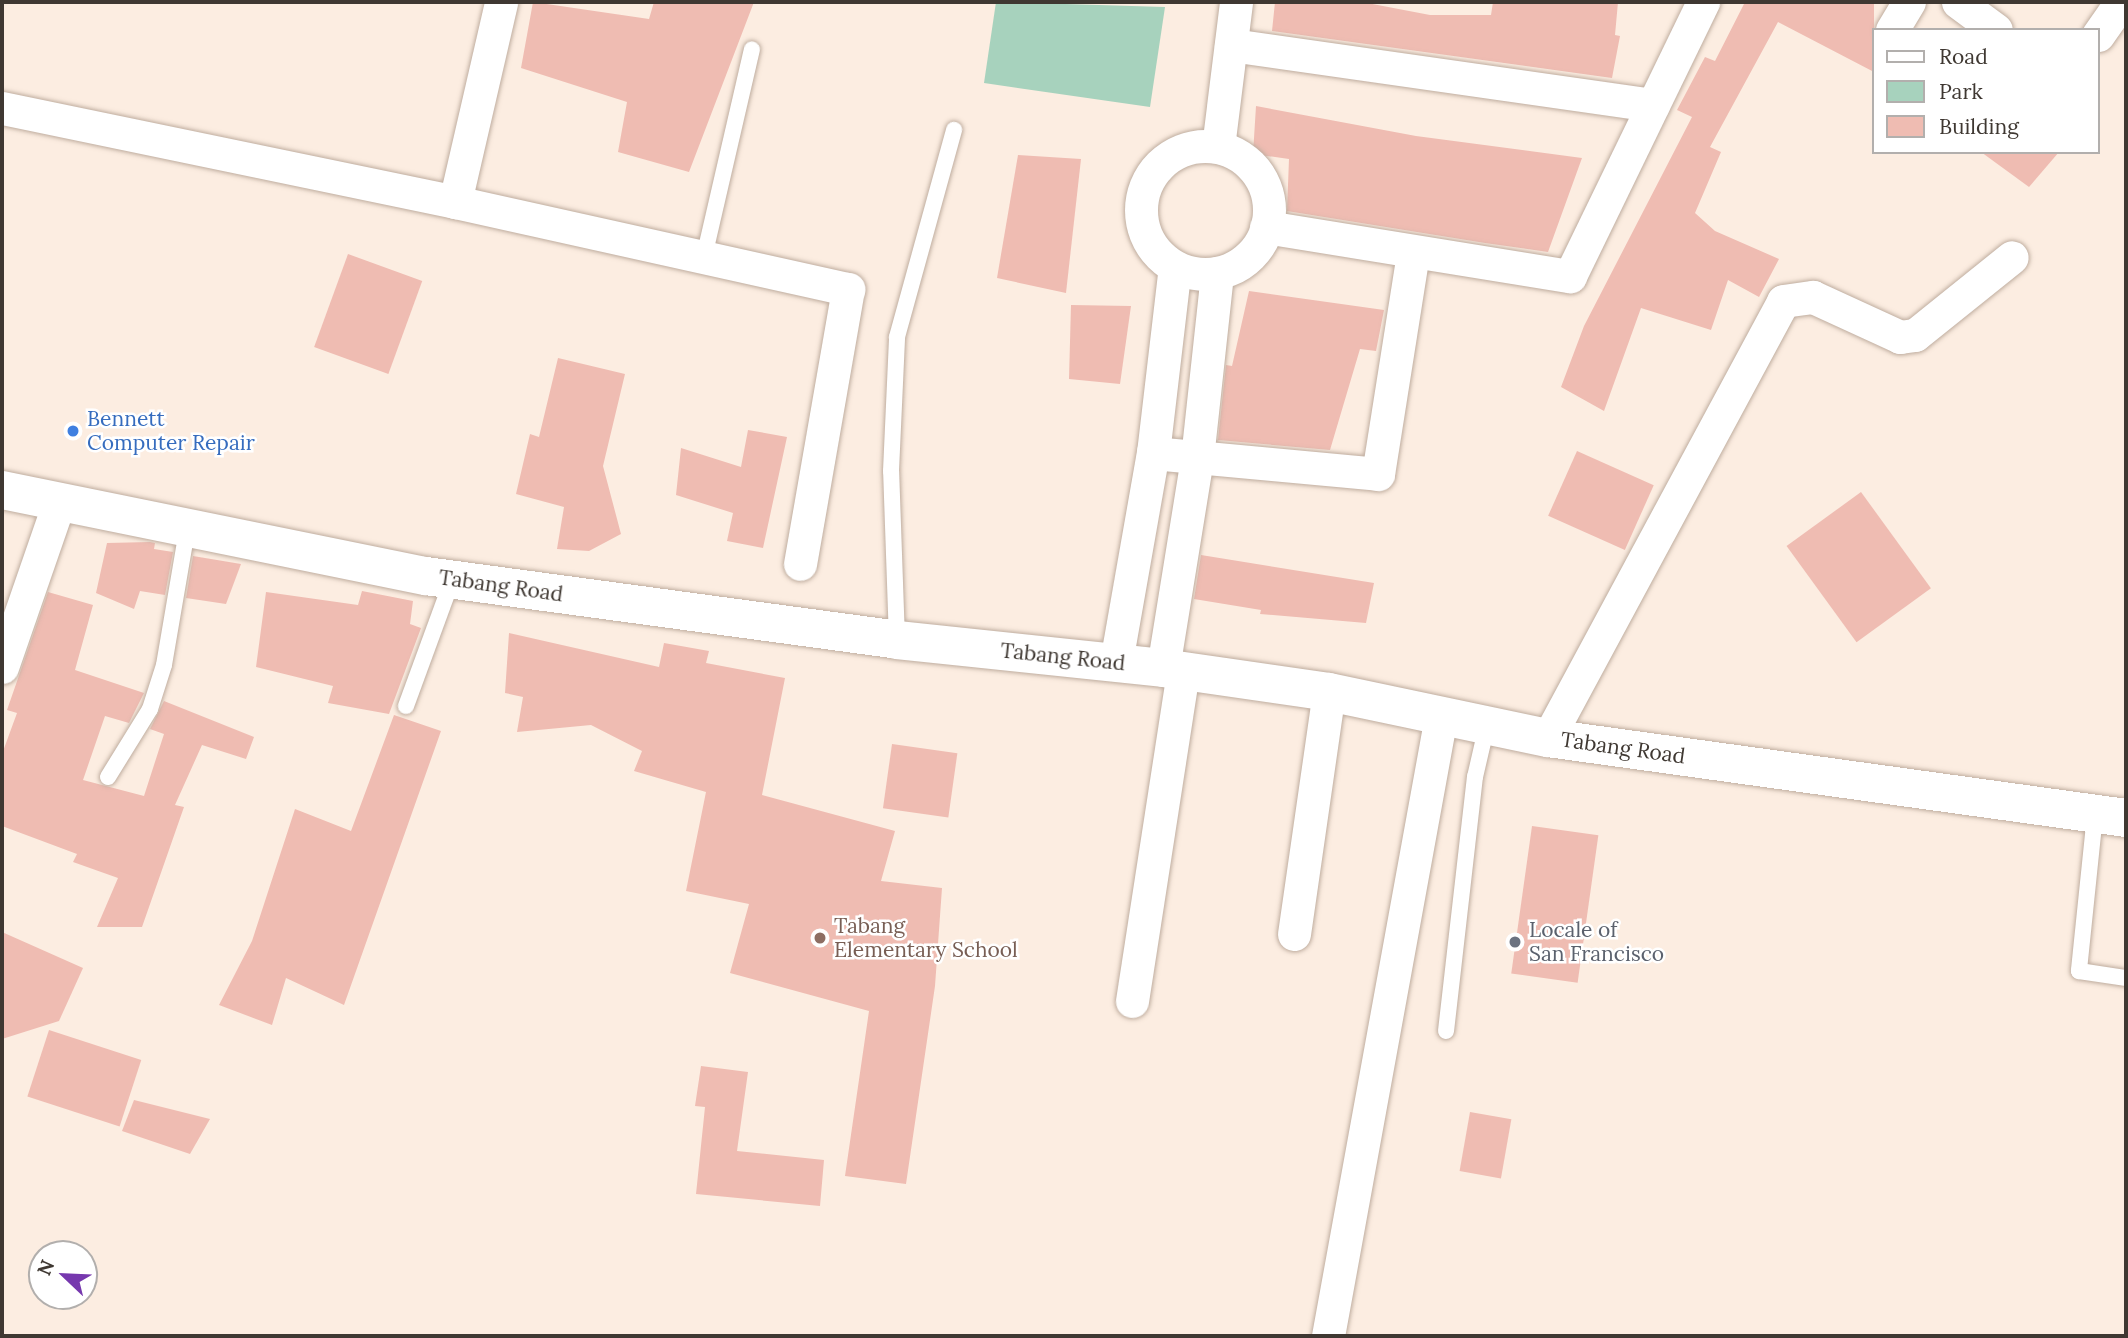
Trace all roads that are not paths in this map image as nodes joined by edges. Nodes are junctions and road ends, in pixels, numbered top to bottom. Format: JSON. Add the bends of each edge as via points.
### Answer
{"nodes":[{"id":1,"x":501,"y":2,"type":"edge"},
{"id":2,"x":1236,"y":2,"type":"edge"},
{"id":3,"x":1703,"y":2,"type":"edge"},
{"id":4,"x":1909,"y":2,"type":"edge"},
{"id":5,"x":1958,"y":2,"type":"edge"},
{"id":6,"x":2121,"y":2,"type":"edge"},
{"id":7,"x":1893,"y":28,"type":"edge"},
{"id":8,"x":1993,"y":28,"type":"edge"},
{"id":9,"x":2100,"y":31,"type":"edge"},
{"id":10,"x":1231,"y":45,"type":"junction"},
{"id":11,"x":752,"y":49,"type":"dead end"},
{"id":12,"x":1653,"y":106,"type":"junction"},
{"id":13,"x":2,"y":108,"type":"edge"},
{"id":14,"x":954,"y":130,"type":"dead end"},
{"id":15,"x":1218,"y":147,"type":"junction"},
{"id":16,"x":455,"y":202,"type":"junction"},
{"id":17,"x":1266,"y":227,"type":"junction"},
{"id":18,"x":1413,"y":252,"type":"junction"},
{"id":19,"x":704,"y":257,"type":"junction"},
{"id":20,"x":2012,"y":257,"type":"dead end"},
{"id":21,"x":1175,"y":267,"type":"junction"},
{"id":22,"x":1217,"y":272,"type":"junction"},
{"id":23,"x":1153,"y":453,"type":"junction"},
{"id":24,"x":1197,"y":458,"type":"junction"},
{"id":25,"x":2,"y":491,"type":"edge"},
{"id":26,"x":58,"y":505,"type":"junction"},
{"id":27,"x":187,"y":530,"type":"junction"},
{"id":28,"x":800,"y":564,"type":"dead end"},
{"id":29,"x":452,"y":580,"type":"junction"},
{"id":30,"x":897,"y":640,"type":"junction"},
{"id":31,"x":1116,"y":662,"type":"junction"},
{"id":32,"x":2,"y":667,"type":"edge"},
{"id":33,"x":1173,"y":670,"type":"junction"},
{"id":34,"x":1328,"y":692,"type":"junction"},
{"id":35,"x":406,"y":706,"type":"dead end"},
{"id":36,"x":1441,"y":716,"type":"junction"},
{"id":37,"x":1487,"y":725,"type":"junction"},
{"id":38,"x":1548,"y":738,"type":"junction"},
{"id":39,"x":108,"y":776,"type":"dead end"},
{"id":40,"x":2111,"y":816,"type":"edge"},
{"id":41,"x":1294,"y":934,"type":"dead end"},
{"id":42,"x":2126,"y":978,"type":"edge"},
{"id":43,"x":1132,"y":1001,"type":"dead end"},
{"id":44,"x":1446,"y":1031,"type":"dead end"},
{"id":45,"x":1328,"y":1336,"type":"edge"}],
"edges":[{"from":1,"to":16,"type":"street"},
{"from":2,"to":10,"type":"street"},
{"from":3,"to":12,"type":"street"},
{"from":4,"to":7,"type":"street"},
{"from":5,"to":8,"type":"street"},
{"from":6,"to":9,"type":"street"},
{"from":10,"to":12,"type":"street"},
{"from":10,"to":15,"type":"street"},
{"from":11,"to":19,"type":"lane"},
{"from":12,"to":18,"type":"street","via":[[1570,275]]},
{"from":13,"to":16,"type":"street"},
{"from":14,"to":30,"type":"lane","via":[[897,337],[891,471]]},
{"from":15,"to":17,"type":"street","via":[[1237,154],[1260,178]]},
{"from":15,"to":21,"type":"street","via":[[1198,146],[1170,157],[1149,179],[1142,198],[1147,238]]},
{"from":16,"to":19,"type":"street"},
{"from":17,"to":18,"type":"street"},
{"from":17,"to":22,"type":"street","via":[[1243,261]]},
{"from":18,"to":24,"type":"street","via":[[1378,474]]},
{"from":19,"to":28,"type":"street","via":[[848,289]]},
{"from":20,"to":38,"type":"street","via":[[1915,335],[1900,337],[1813,297],[1783,301]]},
{"from":21,"to":22,"type":"street"},
{"from":21,"to":23,"type":"street"},
{"from":22,"to":24,"type":"street"},
{"from":23,"to":24,"type":"street"},
{"from":23,"to":31,"type":"street"},
{"from":24,"to":33,"type":"street"},
{"from":25,"to":26,"type":"main road","name":"Tabang Road"},
{"from":26,"to":27,"type":"main road","name":"Tabang Road"},
{"from":26,"to":32,"type":"street"},
{"from":27,"to":29,"type":"main road","name":"Tabang Road"},
{"from":27,"to":39,"type":"lane","via":[[164,665],[150,709]]},
{"from":29,"to":30,"type":"main road","name":"Tabang Road"},
{"from":29,"to":35,"type":"lane"},
{"from":30,"to":31,"type":"main road","name":"Tabang Road"},
{"from":31,"to":33,"type":"main road","name":"Tabang Road"},
{"from":33,"to":34,"type":"main road","name":"Tabang Road"},
{"from":33,"to":43,"type":"street"},
{"from":34,"to":36,"type":"main road","name":"Tabang Road"},
{"from":34,"to":41,"type":"street"},
{"from":36,"to":37,"type":"main road","name":"Tabang Road"},
{"from":36,"to":45,"type":"street"},
{"from":37,"to":38,"type":"main road","name":"Tabang Road"},
{"from":37,"to":44,"type":"lane","via":[[1475,776]]},
{"from":38,"to":40,"type":"main road","name":"Tabang Road"},
{"from":40,"to":42,"type":"lane","via":[[2079,971]]}]}
